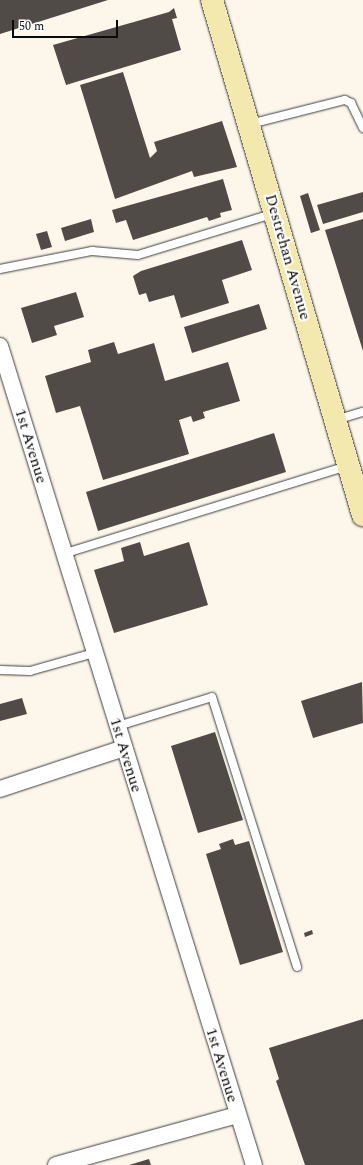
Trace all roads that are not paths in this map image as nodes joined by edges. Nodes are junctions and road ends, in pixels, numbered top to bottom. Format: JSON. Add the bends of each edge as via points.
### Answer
{"nodes":[{"id":1,"x":212,"y":0,"type":"edge"},
{"id":2,"x":250,"y":124,"type":"junction"},
{"id":3,"x":363,"y":128,"type":"edge"},
{"id":4,"x":275,"y":212,"type":"junction"},
{"id":5,"x":0,"y":268,"type":"edge"},
{"id":6,"x":0,"y":346,"type":"edge"},
{"id":7,"x":363,"y":412,"type":"edge"},
{"id":8,"x":336,"y":420,"type":"junction"},
{"id":9,"x":349,"y":466,"type":"junction"},
{"id":10,"x":363,"y":515,"type":"edge"},
{"id":11,"x":64,"y":554,"type":"junction"},
{"id":12,"x":94,"y":653,"type":"junction"},
{"id":13,"x":0,"y":670,"type":"edge"},
{"id":14,"x":118,"y":726,"type":"junction"},
{"id":15,"x":124,"y":748,"type":"junction"},
{"id":16,"x":0,"y":790,"type":"edge"},
{"id":17,"x":297,"y":967,"type":"dead end"},
{"id":18,"x":237,"y":1115,"type":"junction"},
{"id":19,"x":56,"y":1165,"type":"edge"},
{"id":20,"x":254,"y":1165,"type":"edge"}],
"edges":[{"from":1,"to":2,"type":"main road","name":"Destrehan Avenue"},
{"from":2,"to":3,"type":"lane","via":[[345,100],[351,102]]},
{"from":2,"to":4,"type":"main road","name":"Destrehan Avenue"},
{"from":4,"to":5,"type":"lane","via":[[138,255],[92,251]]},
{"from":4,"to":8,"type":"main road","name":"Destrehan Avenue"},
{"from":6,"to":11,"type":"street","name":"1st Avenue"},
{"from":7,"to":8,"type":"lane"},
{"from":8,"to":9,"type":"main road","name":"Destrehan Avenue"},
{"from":9,"to":10,"type":"main road","name":"Destrehan Avenue"},
{"from":9,"to":11,"type":"lane"},
{"from":11,"to":12,"type":"street","name":"1st Avenue"},
{"from":12,"to":13,"type":"lane","via":[[30,671]]},
{"from":12,"to":14,"type":"street","name":"1st Avenue"},
{"from":14,"to":15,"type":"street","name":"1st Avenue"},
{"from":14,"to":17,"type":"lane","via":[[212,697]]},
{"from":15,"to":16,"type":"street"},
{"from":15,"to":18,"type":"street","name":"1st Avenue"},
{"from":18,"to":19,"type":"street"},
{"from":18,"to":20,"type":"street","name":"1st Avenue"}]}
